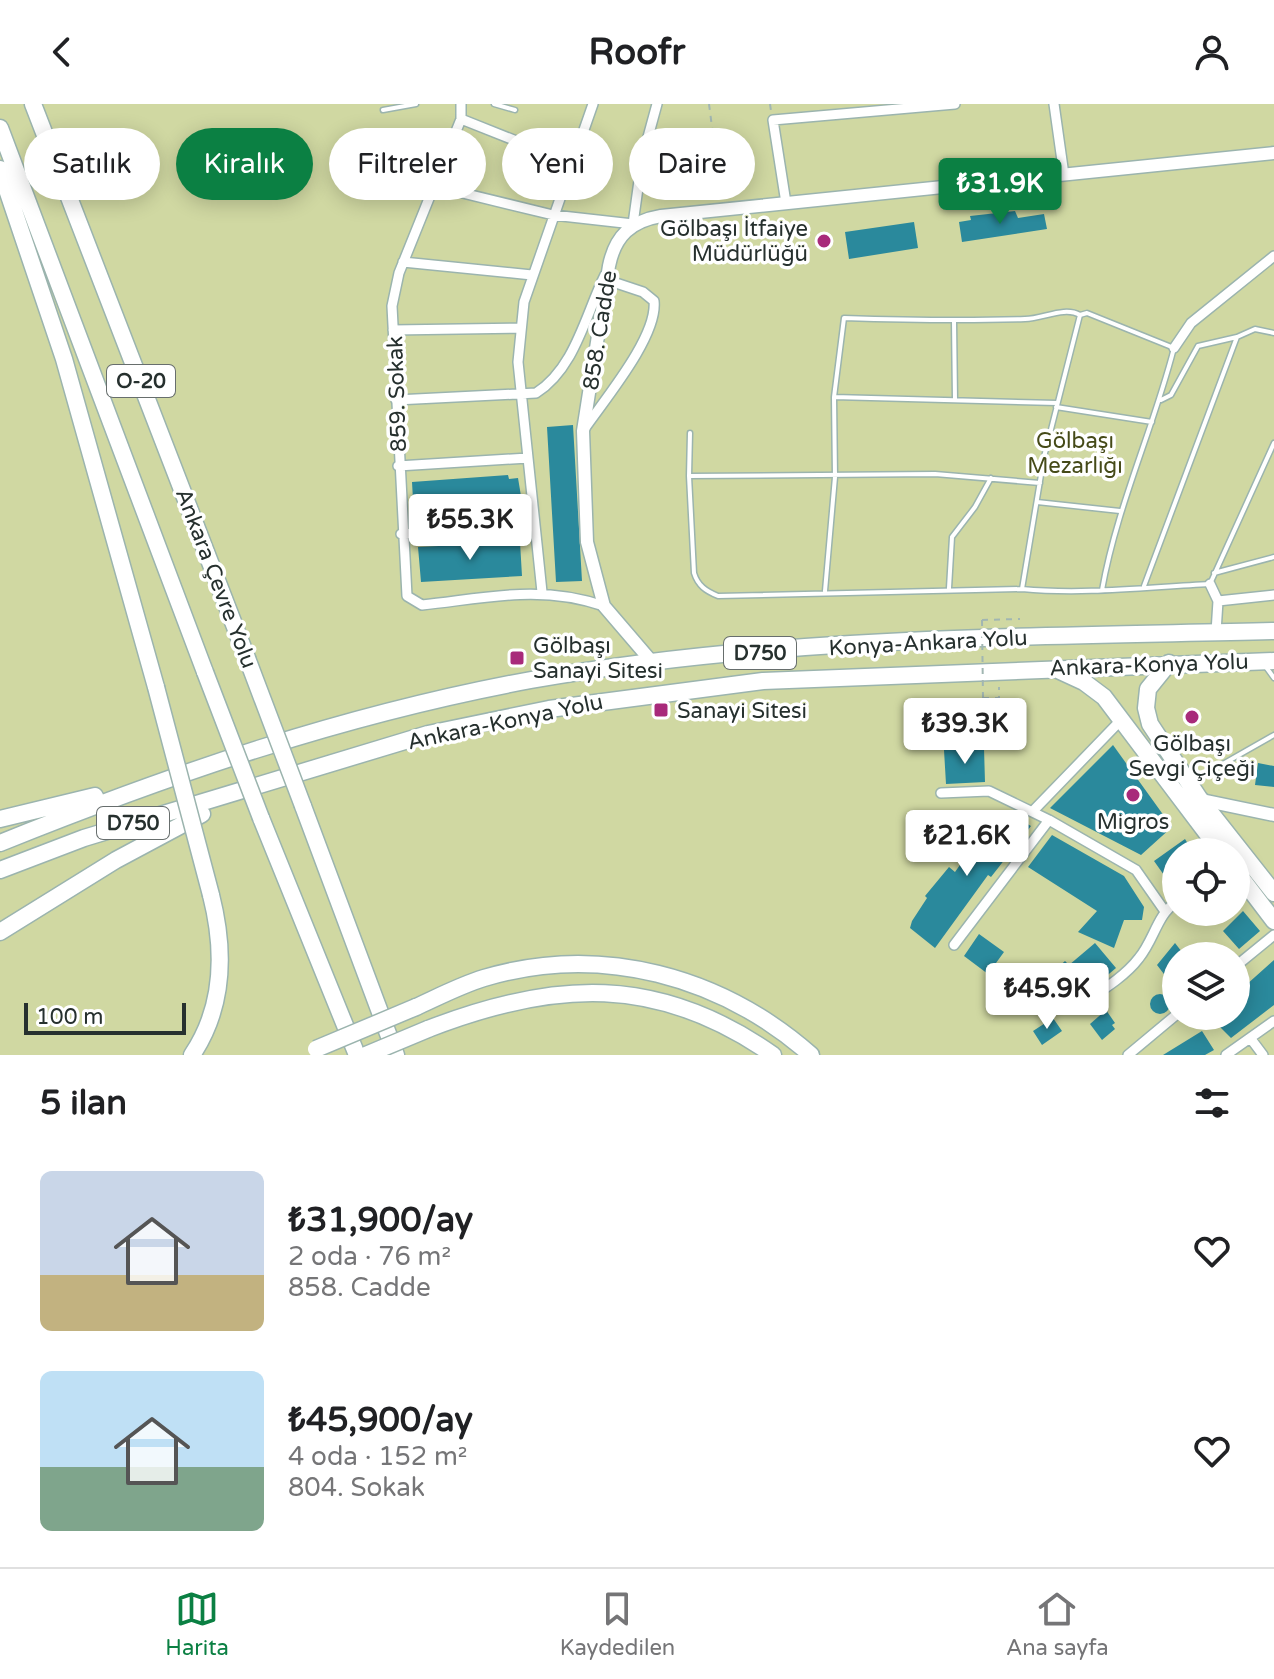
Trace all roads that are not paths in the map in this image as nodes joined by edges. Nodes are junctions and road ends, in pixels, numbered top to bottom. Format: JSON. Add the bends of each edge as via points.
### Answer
{"nodes":[{"id":1,"x":33,"y":104,"type":"edge"},
{"id":2,"x":416,"y":104,"type":"edge"},
{"id":3,"x":461,"y":104,"type":"edge"},
{"id":4,"x":494,"y":104,"type":"edge"},
{"id":5,"x":593,"y":104,"type":"edge"},
{"id":6,"x":657,"y":104,"type":"edge"},
{"id":7,"x":955,"y":104,"type":"edge"},
{"id":8,"x":1054,"y":104,"type":"edge"},
{"id":9,"x":383,"y":110,"type":"dead end"},
{"id":10,"x":515,"y":110,"type":"dead end"},
{"id":11,"x":461,"y":119,"type":"junction"},
{"id":12,"x":0,"y":128,"type":"edge"},
{"id":13,"x":457,"y":128,"type":"edge"},
{"id":14,"x":584,"y":128,"type":"edge"},
{"id":15,"x":502,"y":135,"type":"edge"},
{"id":16,"x":1274,"y":153,"type":"edge"},
{"id":17,"x":0,"y":169,"type":"edge"},
{"id":18,"x":1064,"y":175,"type":"junction"},
{"id":19,"x":486,"y":199,"type":"edge"},
{"id":20,"x":428,"y":200,"type":"edge"},
{"id":21,"x":558,"y":200,"type":"edge"},
{"id":22,"x":786,"y":203,"type":"junction"},
{"id":23,"x":553,"y":215,"type":"junction"},
{"id":24,"x":633,"y":224,"type":"junction"},
{"id":25,"x":1274,"y":256,"type":"edge"},
{"id":26,"x":403,"y":262,"type":"junction"},
{"id":27,"x":609,"y":266,"type":"junction"},
{"id":28,"x":532,"y":275,"type":"junction"},
{"id":29,"x":607,"y":280,"type":"junction"},
{"id":30,"x":1080,"y":315,"type":"junction"},
{"id":31,"x":954,"y":321,"type":"junction"},
{"id":32,"x":519,"y":328,"type":"junction"},
{"id":33,"x":393,"y":330,"type":"junction"},
{"id":34,"x":1274,"y":333,"type":"edge"},
{"id":35,"x":1237,"y":337,"type":"junction"},
{"id":36,"x":1174,"y":348,"type":"junction"},
{"id":37,"x":521,"y":394,"type":"junction"},
{"id":38,"x":834,"y":397,"type":"junction"},
{"id":39,"x":396,"y":400,"type":"junction"},
{"id":40,"x":955,"y":400,"type":"junction"},
{"id":41,"x":1161,"y":400,"type":"junction"},
{"id":42,"x":1056,"y":405,"type":"junction"},
{"id":43,"x":1152,"y":422,"type":"junction"},
{"id":44,"x":583,"y":431,"type":"junction"},
{"id":45,"x":690,"y":433,"type":"dead end"},
{"id":46,"x":1274,"y":443,"type":"edge"},
{"id":47,"x":528,"y":458,"type":"junction"},
{"id":48,"x":398,"y":466,"type":"junction"},
{"id":49,"x":689,"y":476,"type":"junction"},
{"id":50,"x":835,"y":477,"type":"junction"},
{"id":51,"x":991,"y":478,"type":"junction"},
{"id":52,"x":1040,"y":483,"type":"junction"},
{"id":53,"x":1037,"y":502,"type":"junction"},
{"id":54,"x":1120,"y":511,"type":"junction"},
{"id":55,"x":535,"y":526,"type":"junction"},
{"id":56,"x":401,"y":534,"type":"junction"},
{"id":57,"x":1274,"y":557,"type":"edge"},
{"id":58,"x":1213,"y":573,"type":"junction"},
{"id":59,"x":1210,"y":584,"type":"junction"},
{"id":60,"x":1143,"y":587,"type":"junction"},
{"id":61,"x":949,"y":588,"type":"junction"},
{"id":62,"x":1022,"y":589,"type":"junction"},
{"id":63,"x":1102,"y":590,"type":"junction"},
{"id":64,"x":825,"y":591,"type":"junction"},
{"id":65,"x":542,"y":592,"type":"junction"},
{"id":66,"x":1274,"y":595,"type":"edge"},
{"id":67,"x":1218,"y":601,"type":"junction"},
{"id":68,"x":604,"y":606,"type":"junction"},
{"id":69,"x":1274,"y":631,"type":"edge"},
{"id":70,"x":1216,"y":632,"type":"junction"},
{"id":71,"x":1268,"y":661,"type":"edge"},
{"id":72,"x":652,"y":662,"type":"junction"},
{"id":73,"x":1169,"y":663,"type":"junction"},
{"id":74,"x":1049,"y":667,"type":"junction"},
{"id":75,"x":1274,"y":678,"type":"edge"},
{"id":76,"x":1121,"y":720,"type":"junction"},
{"id":77,"x":1274,"y":735,"type":"edge"},
{"id":78,"x":151,"y":782,"type":"junction"},
{"id":79,"x":269,"y":783,"type":"junction"},
{"id":80,"x":1189,"y":783,"type":"junction"},
{"id":81,"x":941,"y":793,"type":"dead end"},
{"id":82,"x":1199,"y":798,"type":"junction"},
{"id":83,"x":1182,"y":803,"type":"junction"},
{"id":84,"x":1033,"y":811,"type":"junction"},
{"id":85,"x":1274,"y":815,"type":"edge"},
{"id":86,"x":0,"y":819,"type":"edge"},
{"id":87,"x":1049,"y":820,"type":"junction"},
{"id":88,"x":1210,"y":838,"type":"edge"},
{"id":89,"x":0,"y":843,"type":"edge"},
{"id":90,"x":0,"y":870,"type":"edge"},
{"id":91,"x":1250,"y":889,"type":"edge"},
{"id":92,"x":1274,"y":893,"type":"edge"},
{"id":93,"x":1162,"y":907,"type":"edge"},
{"id":94,"x":1162,"y":915,"type":"edge"},
{"id":95,"x":1274,"y":921,"type":"edge"},
{"id":96,"x":0,"y":932,"type":"edge"},
{"id":97,"x":1274,"y":935,"type":"edge"},
{"id":98,"x":954,"y":945,"type":"dead end"},
{"id":99,"x":1250,"y":955,"type":"edge"},
{"id":100,"x":1075,"y":1008,"type":"dead end"},
{"id":101,"x":1274,"y":1021,"type":"edge"},
{"id":102,"x":1162,"y":1027,"type":"edge"},
{"id":103,"x":1251,"y":1039,"type":"junction"},
{"id":104,"x":309,"y":1052,"type":"edge"},
{"id":105,"x":192,"y":1055,"type":"edge"},
{"id":106,"x":357,"y":1055,"type":"edge"},
{"id":107,"x":366,"y":1055,"type":"edge"},
{"id":108,"x":396,"y":1055,"type":"edge"},
{"id":109,"x":773,"y":1055,"type":"edge"},
{"id":110,"x":811,"y":1055,"type":"edge"},
{"id":111,"x":1128,"y":1055,"type":"edge"},
{"id":112,"x":1226,"y":1055,"type":"edge"},
{"id":113,"x":1263,"y":1055,"type":"edge"}],
"edges":[{"from":1,"to":108,"type":"highway","name":"Ankara Çevre Yolu","number":"O-20","bridge":true},
{"from":2,"to":9,"type":"lane"},
{"from":3,"to":11,"type":"street"},
{"from":4,"to":10,"type":"lane"},
{"from":5,"to":14,"type":"street"},
{"from":6,"to":24,"type":"street"},
{"from":7,"to":22,"type":"street","via":[[773,120]]},
{"from":8,"to":18,"type":"street"},
{"from":11,"to":13,"type":"street","name":"859. Sokak"},
{"from":11,"to":15,"type":"street"},
{"from":12,"to":106,"type":"highway","name":"Ankara Çevre Yolu","number":"O-20","bridge":true,"via":[[261,818]]},
{"from":16,"to":18,"type":"street"},
{"from":17,"to":105,"type":"highway","bridge":true,"via":[[64,359],[211,895],[220,977],[206,1029]]},
{"from":18,"to":22,"type":"street"},
{"from":19,"to":23,"type":"street"},
{"from":20,"to":26,"type":"street","name":"859. Sokak"},
{"from":21,"to":23,"type":"street"},
{"from":22,"to":24,"type":"street","via":[[661,216]]},
{"from":23,"to":24,"type":"street"},
{"from":23,"to":28,"type":"street"},
{"from":24,"to":27,"type":"street","name":"858. Cadde","via":[[617,242]]},
{"from":25,"to":36,"type":"street","via":[[1191,323]]},
{"from":26,"to":28,"type":"street"},
{"from":26,"to":33,"type":"street","name":"859. Sokak","via":[[393,297]]},
{"from":27,"to":29,"type":"street","name":"858. Cadde"},
{"from":27,"to":37,"type":"street","via":[[566,367],[536,393]]},
{"from":28,"to":32,"type":"street"},
{"from":29,"to":44,"type":"street","name":"858. Cadde"},
{"from":29,"to":44,"type":"street","via":[[643,292],[654,301],[655,311],[637,350]]},
{"from":30,"to":31,"type":"lane","via":[[1067,311],[1032,319]]},
{"from":30,"to":36,"type":"lane","via":[[1087,313]]},
{"from":30,"to":42,"type":"lane"},
{"from":31,"to":38,"type":"lane","via":[[844,318]]},
{"from":31,"to":40,"type":"lane"},
{"from":32,"to":33,"type":"street"},
{"from":32,"to":37,"type":"street"},
{"from":33,"to":39,"type":"street","name":"859. Sokak"},
{"from":34,"to":35,"type":"lane","via":[[1255,329]]},
{"from":35,"to":41,"type":"lane","via":[[1198,346],[1171,395]]},
{"from":35,"to":60,"type":"lane"},
{"from":36,"to":41,"type":"lane"},
{"from":37,"to":39,"type":"street"},
{"from":37,"to":47,"type":"street"},
{"from":38,"to":40,"type":"lane"},
{"from":38,"to":50,"type":"lane"},
{"from":39,"to":48,"type":"street","name":"859. Sokak"},
{"from":40,"to":42,"type":"lane"},
{"from":41,"to":43,"type":"lane"},
{"from":42,"to":43,"type":"lane"},
{"from":42,"to":52,"type":"lane"},
{"from":43,"to":54,"type":"lane"},
{"from":44,"to":68,"type":"street","name":"858. Cadde","via":[[587,542]]},
{"from":45,"to":49,"type":"lane"},
{"from":46,"to":58,"type":"lane"},
{"from":47,"to":48,"type":"street"},
{"from":47,"to":55,"type":"street"},
{"from":48,"to":56,"type":"street","name":"859. Sokak"},
{"from":49,"to":50,"type":"lane"},
{"from":49,"to":64,"type":"lane","via":[[694,573],[703,588],[718,596]]},
{"from":50,"to":51,"type":"lane"},
{"from":50,"to":64,"type":"lane"},
{"from":51,"to":52,"type":"lane"},
{"from":51,"to":61,"type":"lane","via":[[952,537]]},
{"from":52,"to":53,"type":"lane"},
{"from":53,"to":54,"type":"lane"},
{"from":53,"to":62,"type":"lane"},
{"from":54,"to":63,"type":"lane"},
{"from":55,"to":56,"type":"street"},
{"from":55,"to":65,"type":"street"},
{"from":56,"to":65,"type":"street","name":"859. Sokak","via":[[407,596],[416,604]]},
{"from":57,"to":58,"type":"lane"},
{"from":58,"to":59,"type":"lane"},
{"from":59,"to":60,"type":"lane"},
{"from":59,"to":67,"type":"street"},
{"from":60,"to":63,"type":"lane"},
{"from":61,"to":62,"type":"lane"},
{"from":61,"to":64,"type":"lane"},
{"from":62,"to":63,"type":"lane"},
{"from":65,"to":68,"type":"street","name":"859. Sokak"},
{"from":66,"to":67,"type":"street"},
{"from":67,"to":70,"type":"street"},
{"from":68,"to":72,"type":"street"},
{"from":69,"to":70,"type":"highway","name":"Konya-Ankara Yolu","number":"D750"},
{"from":70,"to":72,"type":"highway","name":"Konya-Ankara Yolu","number":"D750","via":[[959,638]]},
{"from":71,"to":73,"type":"highway","name":"Ankara-Konya Yolu","number":"D750"},
{"from":71,"to":75,"type":"lane"},
{"from":72,"to":78,"type":"highway","name":"Konya-Ankara Yolu","number":"D750","via":[[433,700]]},
{"from":73,"to":74,"type":"highway","name":"Ankara-Konya Yolu","number":"D750"},
{"from":73,"to":80,"type":"highway","via":[[1151,683],[1147,718]]},
{"from":74,"to":76,"type":"highway","via":[[1095,689]]},
{"from":74,"to":79,"type":"highway","name":"Ankara-Konya Yolu","number":"D750","via":[[763,681],[549,709],[428,734]]},
{"from":76,"to":83,"type":"highway"},
{"from":76,"to":84,"type":"street"},
{"from":77,"to":80,"type":"lane"},
{"from":78,"to":86,"type":"highway"},
{"from":78,"to":89,"type":"highway","number":"D750"},
{"from":79,"to":90,"type":"highway","number":"D750","via":[[84,838]]},
{"from":79,"to":96,"type":"highway","via":[[116,860]]},
{"from":80,"to":82,"type":"highway"},
{"from":81,"to":84,"type":"street","via":[[989,791]]},
{"from":82,"to":83,"type":"street"},
{"from":82,"to":85,"type":"street"},
{"from":82,"to":92,"type":"highway"},
{"from":83,"to":88,"type":"highway"},
{"from":84,"to":87,"type":"street"},
{"from":87,"to":93,"type":"street","via":[[1136,870]]},
{"from":87,"to":98,"type":"street"},
{"from":91,"to":95,"type":"highway"},
{"from":94,"to":100,"type":"street","via":[[1150,943],[1128,971]]},
{"from":97,"to":99,"type":"street"},
{"from":101,"to":103,"type":"street"},
{"from":102,"to":111,"type":"street"},
{"from":103,"to":112,"type":"street"},
{"from":103,"to":113,"type":"street"},
{"from":104,"to":110,"type":"highway","bridge":true,"via":[[484,978],[523,969],[624,967],[710,989],[771,1021]]},
{"from":107,"to":109,"type":"highway","bridge":true,"via":[[486,1007],[574,992],[643,998],[702,1015]]}]}
